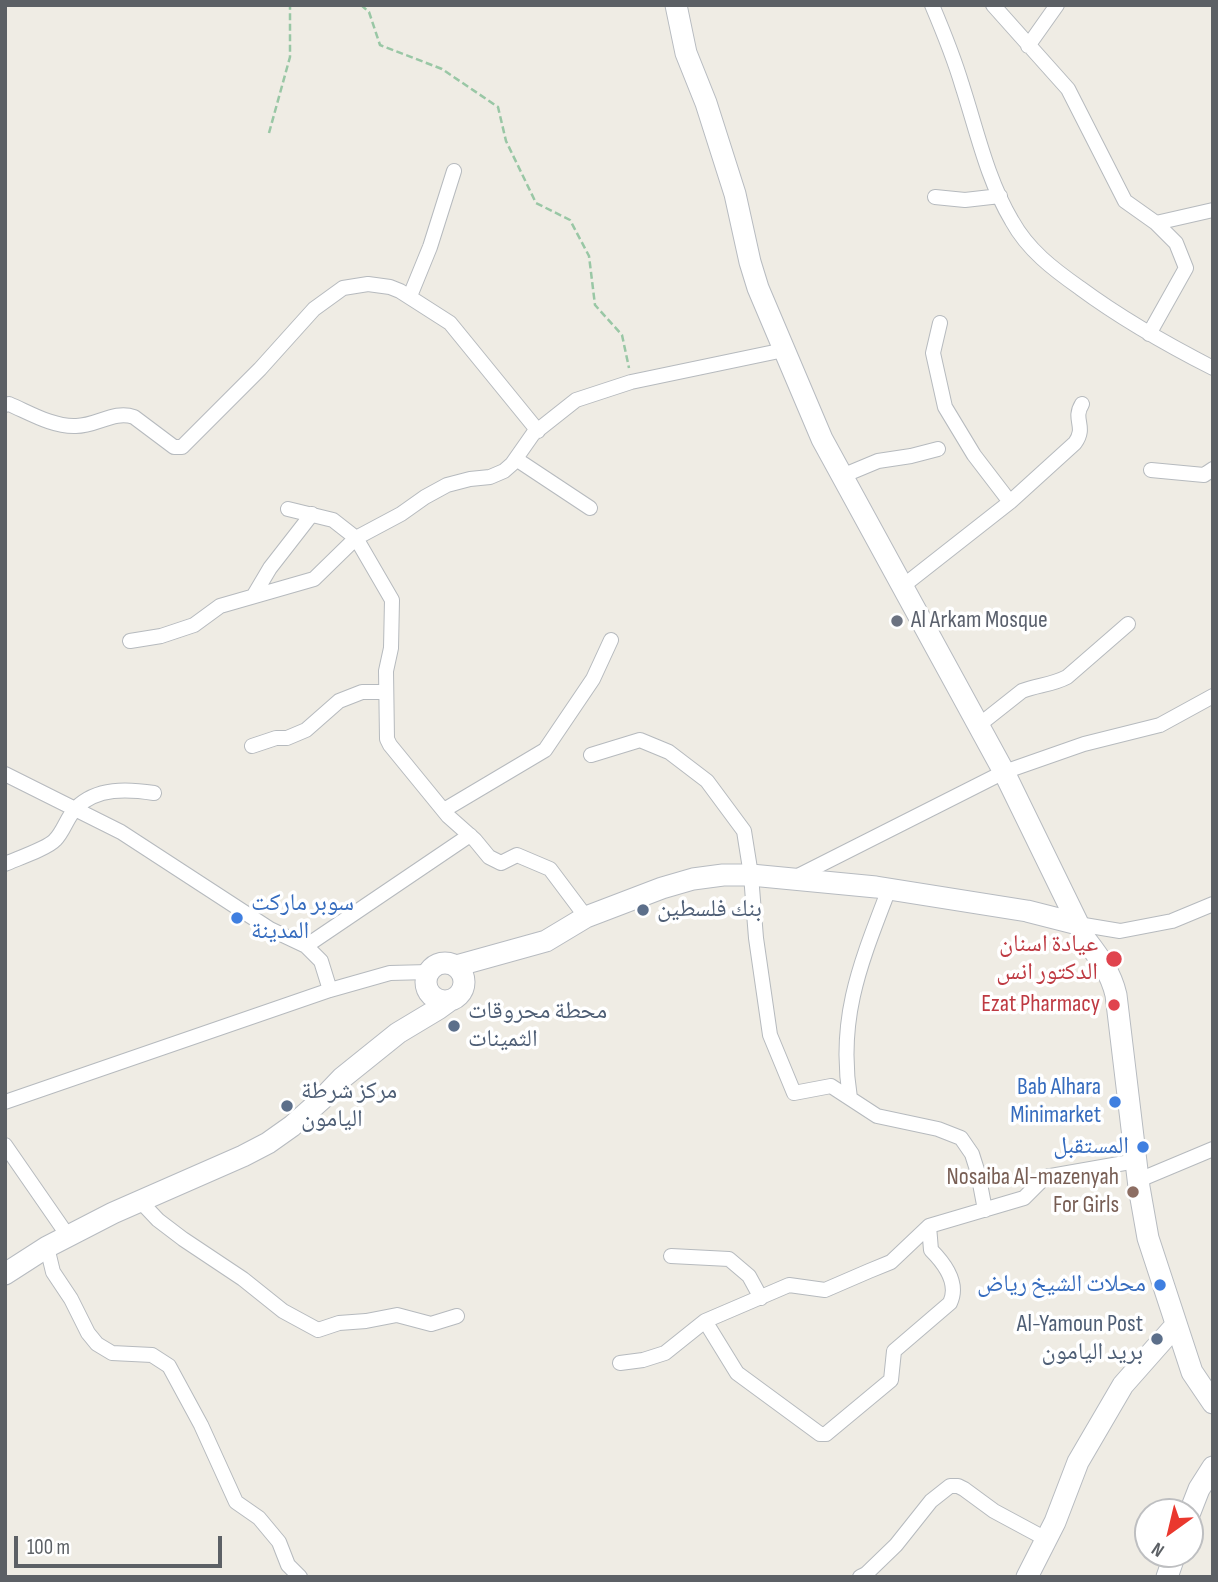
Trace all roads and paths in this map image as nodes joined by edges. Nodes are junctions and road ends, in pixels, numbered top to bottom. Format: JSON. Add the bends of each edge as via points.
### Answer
{"nodes":[{"id":1,"x":290,"y":5,"type":"edge"},
{"id":2,"x":361,"y":5,"type":"edge"},
{"id":3,"x":676,"y":5,"type":"edge"},
{"id":4,"x":932,"y":5,"type":"edge"},
{"id":5,"x":993,"y":5,"type":"edge"},
{"id":6,"x":1057,"y":5,"type":"edge"},
{"id":7,"x":1028,"y":46,"type":"junction"},
{"id":8,"x":269,"y":133,"type":"dead end"},
{"id":9,"x":454,"y":171,"type":"dead end"},
{"id":10,"x":936,"y":197,"type":"dead end"},
{"id":11,"x":1000,"y":197,"type":"junction"},
{"id":12,"x":1213,"y":209,"type":"edge"},
{"id":13,"x":1156,"y":223,"type":"junction"},
{"id":14,"x":410,"y":296,"type":"junction"},
{"id":15,"x":940,"y":323,"type":"dead end"},
{"id":16,"x":1149,"y":334,"type":"junction"},
{"id":17,"x":784,"y":350,"type":"junction"},
{"id":18,"x":1213,"y":368,"type":"edge"},
{"id":19,"x":631,"y":382,"type":"junction"},
{"id":20,"x":1082,"y":404,"type":"dead end"},
{"id":21,"x":5,"y":405,"type":"edge"},
{"id":22,"x":538,"y":431,"type":"junction"},
{"id":23,"x":938,"y":449,"type":"dead end"},
{"id":24,"x":516,"y":459,"type":"junction"},
{"id":25,"x":1213,"y":469,"type":"edge"},
{"id":26,"x":1151,"y":470,"type":"dead end"},
{"id":27,"x":842,"y":476,"type":"junction"},
{"id":28,"x":1010,"y":502,"type":"junction"},
{"id":29,"x":590,"y":508,"type":"dead end"},
{"id":30,"x":288,"y":509,"type":"dead end"},
{"id":31,"x":312,"y":514,"type":"junction"},
{"id":32,"x":356,"y":538,"type":"junction"},
{"id":33,"x":903,"y":586,"type":"junction"},
{"id":34,"x":254,"y":596,"type":"junction"},
{"id":35,"x":1128,"y":624,"type":"dead end"},
{"id":36,"x":611,"y":640,"type":"dead end"},
{"id":37,"x":130,"y":641,"type":"dead end"},
{"id":38,"x":386,"y":692,"type":"junction"},
{"id":39,"x":1213,"y":696,"type":"edge"},
{"id":40,"x":979,"y":726,"type":"junction"},
{"id":41,"x":252,"y":746,"type":"dead end"},
{"id":42,"x":591,"y":755,"type":"dead end"},
{"id":43,"x":1004,"y":772,"type":"junction"},
{"id":44,"x":5,"y":774,"type":"edge"},
{"id":45,"x":154,"y":793,"type":"dead end"},
{"id":46,"x":76,"y":809,"type":"junction"},
{"id":47,"x":444,"y":810,"type":"junction"},
{"id":48,"x":470,"y":835,"type":"junction"},
{"id":49,"x":5,"y":864,"type":"edge"},
{"id":50,"x":751,"y":875,"type":"junction"},
{"id":51,"x":793,"y":879,"type":"junction"},
{"id":52,"x":889,"y":889,"type":"junction"},
{"id":53,"x":1213,"y":904,"type":"edge"},
{"id":54,"x":586,"y":917,"type":"junction"},
{"id":55,"x":1078,"y":925,"type":"junction"},
{"id":56,"x":306,"y":946,"type":"junction"},
{"id":57,"x":456,"y":966,"type":"junction"},
{"id":58,"x":429,"y":972,"type":"junction"},
{"id":59,"x":330,"y":990,"type":"junction"},
{"id":60,"x":449,"y":1001,"type":"junction"},
{"id":61,"x":850,"y":1098,"type":"junction"},
{"id":62,"x":5,"y":1102,"type":"edge"},
{"id":63,"x":5,"y":1144,"type":"edge"},
{"id":64,"x":1213,"y":1149,"type":"edge"},
{"id":65,"x":1137,"y":1171,"type":"junction"},
{"id":66,"x":140,"y":1201,"type":"junction"},
{"id":67,"x":985,"y":1210,"type":"junction"},
{"id":68,"x":929,"y":1226,"type":"junction"},
{"id":69,"x":68,"y":1236,"type":"junction"},
{"id":70,"x":47,"y":1247,"type":"junction"},
{"id":71,"x":671,"y":1256,"type":"dead end"},
{"id":72,"x":5,"y":1274,"type":"edge"},
{"id":73,"x":761,"y":1298,"type":"junction"},
{"id":74,"x":457,"y":1316,"type":"dead end"},
{"id":75,"x":705,"y":1321,"type":"junction"},
{"id":76,"x":1176,"y":1325,"type":"junction"},
{"id":77,"x":620,"y":1363,"type":"dead end"},
{"id":78,"x":1213,"y":1403,"type":"edge"},
{"id":79,"x":1213,"y":1467,"type":"edge"},
{"id":80,"x":1195,"y":1498,"type":"edge"},
{"id":81,"x":1046,"y":1539,"type":"junction"},
{"id":82,"x":300,"y":1577,"type":"edge"},
{"id":83,"x":860,"y":1577,"type":"edge"},
{"id":84,"x":1027,"y":1577,"type":"edge"}],
"edges":[{"from":1,"to":8,"type":"path","via":[[290,57]]},
{"from":2,"to":19,"type":"path","via":[[369,12],[380,45],[442,69],[498,107],[506,141],[536,203],[570,220],[589,256],[595,305],[622,335]]},
{"from":3,"to":17,"type":"street","via":[[690,63],[735,194],[752,271]]},
{"from":4,"to":11,"type":"street"},
{"from":5,"to":7,"type":"street"},
{"from":6,"to":7,"type":"street"},
{"from":7,"to":13,"type":"street","via":[[1068,89],[1125,201]]},
{"from":9,"to":14,"type":"street"},
{"from":10,"to":11,"type":"street"},
{"from":11,"to":16,"type":"street","via":[[1021,235],[1044,261]]},
{"from":12,"to":13,"type":"street"},
{"from":13,"to":16,"type":"street","via":[[1176,243],[1186,268]]},
{"from":14,"to":21,"type":"street","via":[[379,285],[343,288],[314,309],[182,447],[174,447],[127,414],[72,426]]},
{"from":14,"to":22,"type":"street","via":[[450,323]]},
{"from":15,"to":28,"type":"street","via":[[933,353],[945,407]]},
{"from":16,"to":18,"type":"street"},
{"from":17,"to":19,"type":"street"},
{"from":17,"to":27,"type":"street"},
{"from":19,"to":22,"type":"street","via":[[576,400]]},
{"from":20,"to":28,"type":"street","via":[[1078,413],[1081,431],[1075,442]]},
{"from":22,"to":24,"type":"street"},
{"from":23,"to":27,"type":"street","via":[[878,461]]},
{"from":24,"to":29,"type":"street"},
{"from":24,"to":32,"type":"street","via":[[497,475],[436,490]]},
{"from":25,"to":26,"type":"street","via":[[1203,475]]},
{"from":27,"to":33,"type":"street"},
{"from":28,"to":33,"type":"street"},
{"from":30,"to":31,"type":"street"},
{"from":31,"to":32,"type":"street","via":[[333,520]]},
{"from":31,"to":34,"type":"street"},
{"from":32,"to":34,"type":"street","via":[[314,579]]},
{"from":32,"to":38,"type":"street","via":[[392,600]]},
{"from":33,"to":40,"type":"street"},
{"from":34,"to":37,"type":"street","via":[[220,606],[194,625]]},
{"from":35,"to":40,"type":"street","via":[[1067,677],[1022,691]]},
{"from":36,"to":47,"type":"street","via":[[593,679],[545,750]]},
{"from":38,"to":41,"type":"street","via":[[362,692],[339,701],[306,730]]},
{"from":38,"to":47,"type":"street","via":[[387,739]]},
{"from":39,"to":43,"type":"street","via":[[1160,725],[1084,744]]},
{"from":40,"to":43,"type":"street"},
{"from":42,"to":50,"type":"street","via":[[640,740],[669,752],[707,781],[744,831]]},
{"from":43,"to":51,"type":"street"},
{"from":43,"to":55,"type":"street"},
{"from":44,"to":46,"type":"street"},
{"from":45,"to":46,"type":"street","via":[[117,790],[93,796]]},
{"from":46,"to":49,"type":"street","via":[[54,842]]},
{"from":46,"to":56,"type":"street","via":[[121,832],[270,929]]},
{"from":47,"to":48,"type":"street"},
{"from":48,"to":54,"type":"street","via":[[494,861],[501,863],[517,855],[550,869]]},
{"from":48,"to":56,"type":"street"},
{"from":50,"to":51,"type":"street"},
{"from":50,"to":54,"type":"street","via":[[686,881]]},
{"from":50,"to":61,"type":"street","via":[[770,1035],[793,1093],[831,1086]]},
{"from":51,"to":52,"type":"street"},
{"from":52,"to":55,"type":"street","via":[[1027,911]]},
{"from":52,"to":61,"type":"street","via":[[850,1004],[846,1064]]},
{"from":53,"to":55,"type":"street","via":[[1172,921],[1120,931]]},
{"from":54,"to":57,"type":"street","via":[[546,941]]},
{"from":55,"to":65,"type":"street","via":[[1105,965],[1116,995]]},
{"from":56,"to":59,"type":"street","via":[[321,961]]},
{"from":57,"to":58,"type":"street","via":[[438,964]]},
{"from":57,"to":60,"type":"street","via":[[464,982],[460,994]]},
{"from":58,"to":59,"type":"street","via":[[390,973]]},
{"from":58,"to":60,"type":"street","via":[[426,984],[432,995]]},
{"from":59,"to":62,"type":"street"},
{"from":60,"to":66,"type":"street","via":[[342,1077],[275,1139]]},
{"from":61,"to":67,"type":"street","via":[[877,1116],[961,1138],[972,1154]]},
{"from":63,"to":69,"type":"street"},
{"from":64,"to":65,"type":"street"},
{"from":65,"to":67,"type":"street","via":[[1045,1177],[1024,1198]]},
{"from":65,"to":76,"type":"street","via":[[1147,1238]]},
{"from":66,"to":69,"type":"street"},
{"from":66,"to":74,"type":"street","via":[[183,1239],[283,1311],[318,1330],[397,1315],[431,1324]]},
{"from":67,"to":68,"type":"street"},
{"from":68,"to":73,"type":"street","via":[[891,1262],[825,1290],[789,1285]]},
{"from":68,"to":75,"type":"street","via":[[931,1250],[953,1282],[953,1298],[894,1351],[891,1380],[826,1434],[737,1373]]},
{"from":69,"to":70,"type":"street"},
{"from":70,"to":72,"type":"street"},
{"from":70,"to":82,"type":"street","via":[[53,1272],[97,1344],[112,1353],[152,1355],[169,1366],[236,1502],[259,1518]]},
{"from":71,"to":73,"type":"street","via":[[729,1259],[749,1276]]},
{"from":73,"to":75,"type":"street"},
{"from":75,"to":77,"type":"street","via":[[665,1353]]},
{"from":76,"to":78,"type":"street","via":[[1192,1372]]},
{"from":76,"to":81,"type":"street","via":[[1123,1385],[1079,1462]]},
{"from":79,"to":80,"type":"street"},
{"from":81,"to":83,"type":"street","via":[[964,1489],[950,1486]]},
{"from":81,"to":84,"type":"street"}]}
